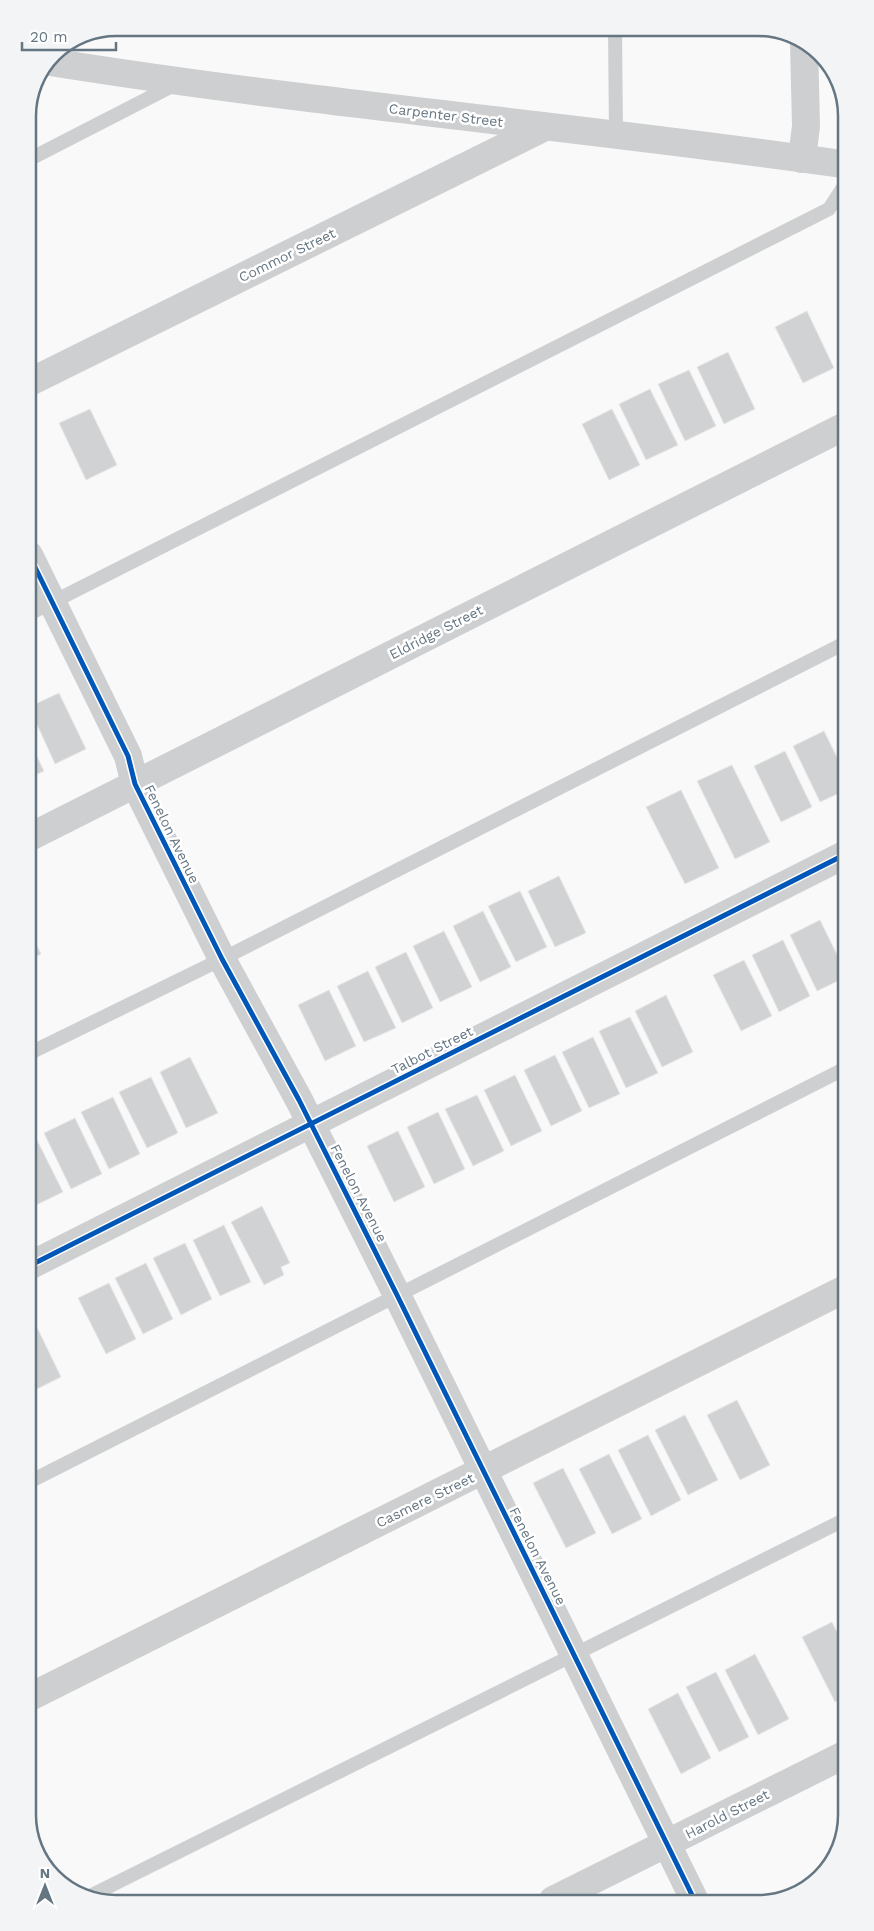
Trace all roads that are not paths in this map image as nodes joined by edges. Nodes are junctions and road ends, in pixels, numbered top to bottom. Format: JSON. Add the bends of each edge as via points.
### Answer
{"nodes":[{"id":1,"x":615,"y":36,"type":"edge"},
{"id":2,"x":804,"y":52,"type":"edge"},
{"id":3,"x":57,"y":63,"type":"edge"},
{"id":4,"x":179,"y":83,"type":"junction"},
{"id":5,"x":545,"y":127,"type":"junction"},
{"id":6,"x":616,"y":135,"type":"junction"},
{"id":7,"x":36,"y":156,"type":"edge"},
{"id":8,"x":802,"y":159,"type":"junction"},
{"id":9,"x":838,"y":164,"type":"edge"},
{"id":10,"x":838,"y":195,"type":"edge"},
{"id":11,"x":36,"y":379,"type":"edge"},
{"id":12,"x":838,"y":431,"type":"edge"},
{"id":13,"x":36,"y":586,"type":"edge"},
{"id":14,"x":41,"y":608,"type":"edge"},
{"id":15,"x":838,"y":647,"type":"edge"},
{"id":16,"x":135,"y":784,"type":"junction"},
{"id":17,"x":36,"y":835,"type":"edge"},
{"id":18,"x":838,"y":858,"type":"edge"},
{"id":19,"x":222,"y":959,"type":"junction"},
{"id":20,"x":36,"y":1050,"type":"edge"},
{"id":21,"x":838,"y":1072,"type":"edge"},
{"id":22,"x":311,"y":1124,"type":"junction"},
{"id":23,"x":36,"y":1262,"type":"edge"},
{"id":24,"x":838,"y":1293,"type":"edge"},
{"id":25,"x":397,"y":1295,"type":"junction"},
{"id":26,"x":483,"y":1471,"type":"junction"},
{"id":27,"x":36,"y":1478,"type":"edge"},
{"id":28,"x":838,"y":1523,"type":"edge"},
{"id":29,"x":575,"y":1656,"type":"junction"},
{"id":30,"x":36,"y":1694,"type":"edge"},
{"id":31,"x":838,"y":1758,"type":"edge"},
{"id":32,"x":668,"y":1843,"type":"junction"},
{"id":33,"x":98,"y":1892,"type":"edge"},
{"id":34,"x":563,"y":1895,"type":"edge"},
{"id":35,"x":692,"y":1895,"type":"edge"}],
"edges":[{"from":1,"to":6,"type":"lane"},
{"from":2,"to":8,"type":"street","via":[[806,126]]},
{"from":3,"to":4,"type":"street","name":"Carpenter Street"},
{"from":4,"to":5,"type":"street","name":"Carpenter Street"},
{"from":4,"to":7,"type":"lane"},
{"from":5,"to":6,"type":"street","name":"Carpenter Street"},
{"from":5,"to":11,"type":"street","name":"Commor Street"},
{"from":6,"to":8,"type":"street","name":"Carpenter Street"},
{"from":8,"to":9,"type":"street","name":"Carpenter Street"},
{"from":10,"to":14,"type":"lane","via":[[829,209]]},
{"from":12,"to":16,"type":"street","name":"Eldridge Street"},
{"from":13,"to":14,"type":"street","name":"Fenelon Avenue"},
{"from":14,"to":16,"type":"street","name":"Fenelon Avenue","via":[[128,756]]},
{"from":15,"to":19,"type":"lane"},
{"from":16,"to":17,"type":"street","name":"Eldridge Street"},
{"from":16,"to":19,"type":"street","name":"Fenelon Avenue"},
{"from":18,"to":22,"type":"street","name":"Talbot Street"},
{"from":19,"to":20,"type":"lane"},
{"from":19,"to":22,"type":"street","name":"Fenelon Avenue"},
{"from":21,"to":25,"type":"lane"},
{"from":22,"to":23,"type":"street","name":"Talbot Street"},
{"from":22,"to":25,"type":"street","name":"Fenelon Avenue"},
{"from":24,"to":26,"type":"street","name":"Casmere Street"},
{"from":25,"to":26,"type":"street","name":"Fenelon Avenue"},
{"from":25,"to":27,"type":"lane"},
{"from":26,"to":29,"type":"street","name":"Fenelon Avenue"},
{"from":26,"to":30,"type":"street","name":"Casmere Street"},
{"from":28,"to":29,"type":"lane"},
{"from":29,"to":32,"type":"street","name":"Fenelon Avenue"},
{"from":29,"to":33,"type":"lane"},
{"from":31,"to":32,"type":"street","name":"Harold Street"},
{"from":32,"to":34,"type":"street","name":"Harold Street"},
{"from":32,"to":35,"type":"street","name":"Fenelon Avenue"}]}
